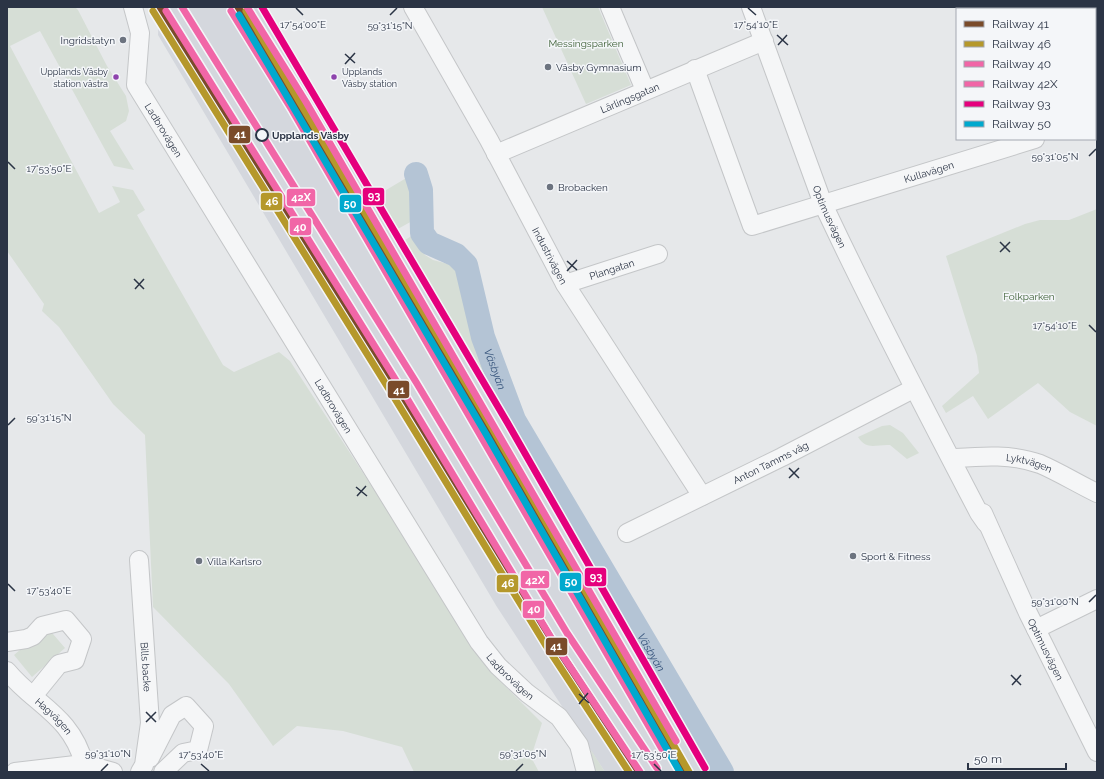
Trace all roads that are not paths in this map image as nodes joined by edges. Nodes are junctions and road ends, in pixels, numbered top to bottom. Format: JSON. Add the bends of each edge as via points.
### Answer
{"nodes":[{"id":1,"x":413,"y":7,"type":"edge"},
{"id":2,"x":610,"y":7,"type":"edge"},
{"id":3,"x":751,"y":7,"type":"edge"},
{"id":4,"x":134,"y":10,"type":"edge"},
{"id":5,"x":764,"y":41,"type":"junction"},
{"id":6,"x":695,"y":69,"type":"junction"},
{"id":7,"x":645,"y":90,"type":"junction"},
{"id":8,"x":1032,"y":140,"type":"edge"},
{"id":9,"x":496,"y":154,"type":"junction"},
{"id":10,"x":823,"y":204,"type":"junction"},
{"id":11,"x":658,"y":254,"type":"dead end"},
{"id":12,"x":565,"y":284,"type":"junction"},
{"id":13,"x":913,"y":389,"type":"junction"},
{"id":14,"x":930,"y":418,"type":"junction"},
{"id":15,"x":955,"y":458,"type":"junction"},
{"id":16,"x":1097,"y":494,"type":"edge"},
{"id":17,"x":702,"y":496,"type":"junction"},
{"id":18,"x":986,"y":523,"type":"junction"},
{"id":19,"x":627,"y":533,"type":"dead end"},
{"id":20,"x":139,"y":560,"type":"dead end"},
{"id":21,"x":1097,"y":599,"type":"edge"},
{"id":22,"x":1036,"y":629,"type":"junction"},
{"id":23,"x":7,"y":642,"type":"edge"},
{"id":24,"x":7,"y":671,"type":"edge"},
{"id":25,"x":33,"y":696,"type":"junction"},
{"id":26,"x":1091,"y":723,"type":"edge"},
{"id":27,"x":1097,"y":752,"type":"edge"},
{"id":28,"x":84,"y":764,"type":"junction"},
{"id":29,"x":15,"y":772,"type":"edge"},
{"id":30,"x":113,"y":772,"type":"edge"},
{"id":31,"x":140,"y":772,"type":"edge"},
{"id":32,"x":143,"y":772,"type":"edge"},
{"id":33,"x":163,"y":772,"type":"edge"},
{"id":34,"x":586,"y":772,"type":"edge"}],
"edges":[{"from":1,"to":9,"type":"street","name":"Industrivägen"},
{"from":2,"to":7,"type":"street"},
{"from":3,"to":5,"type":"street","name":"Optimusvägen"},
{"from":4,"to":34,"type":"street","name":"Ladbrovägen","via":[[140,33],[136,85],[479,642],[498,666],[527,693],[559,717],[579,745]]},
{"from":5,"to":6,"type":"street","name":"Lärlingsgatan"},
{"from":5,"to":10,"type":"street","name":"Optimusvägen"},
{"from":6,"to":7,"type":"street","name":"Lärlingsgatan"},
{"from":6,"to":10,"type":"street","via":[[752,226]]},
{"from":7,"to":9,"type":"street","name":"Lärlingsgatan"},
{"from":8,"to":10,"type":"street","name":"Kullavägen"},
{"from":9,"to":12,"type":"street","name":"Industrivägen"},
{"from":10,"to":13,"type":"street","name":"Optimusvägen"},
{"from":11,"to":12,"type":"street","name":"Plangatan"},
{"from":12,"to":17,"type":"street","name":"Industrivägen"},
{"from":13,"to":14,"type":"street","name":"Optimusvägen"},
{"from":13,"to":17,"type":"street","name":"Anton Tamms väg"},
{"from":14,"to":15,"type":"street","name":"Optimusvägen"},
{"from":14,"to":18,"type":"street","name":"Optimusvägen"},
{"from":15,"to":16,"type":"street","name":"Lyktvägen","via":[[987,455],[1039,464]]},
{"from":15,"to":18,"type":"street","name":"Optimusvägen"},
{"from":17,"to":19,"type":"street","name":"Anton Tamms väg"},
{"from":18,"to":22,"type":"street","name":"Optimusvägen"},
{"from":20,"to":31,"type":"street","name":"Bills backe","via":[[150,723],[144,765]]},
{"from":21,"to":22,"type":"street"},
{"from":22,"to":26,"type":"street","name":"Optimusvägen"},
{"from":23,"to":25,"type":"street","via":[[26,639],[33,636],[42,626],[66,620],[82,639],[75,660],[59,664]]},
{"from":24,"to":25,"type":"street","name":"Hagvägen"},
{"from":25,"to":28,"type":"street","name":"Hagvägen","via":[[68,728],[80,748]]},
{"from":26,"to":27,"type":"street","name":"Optimusvägen"},
{"from":28,"to":29,"type":"street"},
{"from":28,"to":30,"type":"street"},
{"from":32,"to":33,"type":"street","via":[[172,715],[186,706],[204,726],[198,750],[183,753]]}]}
